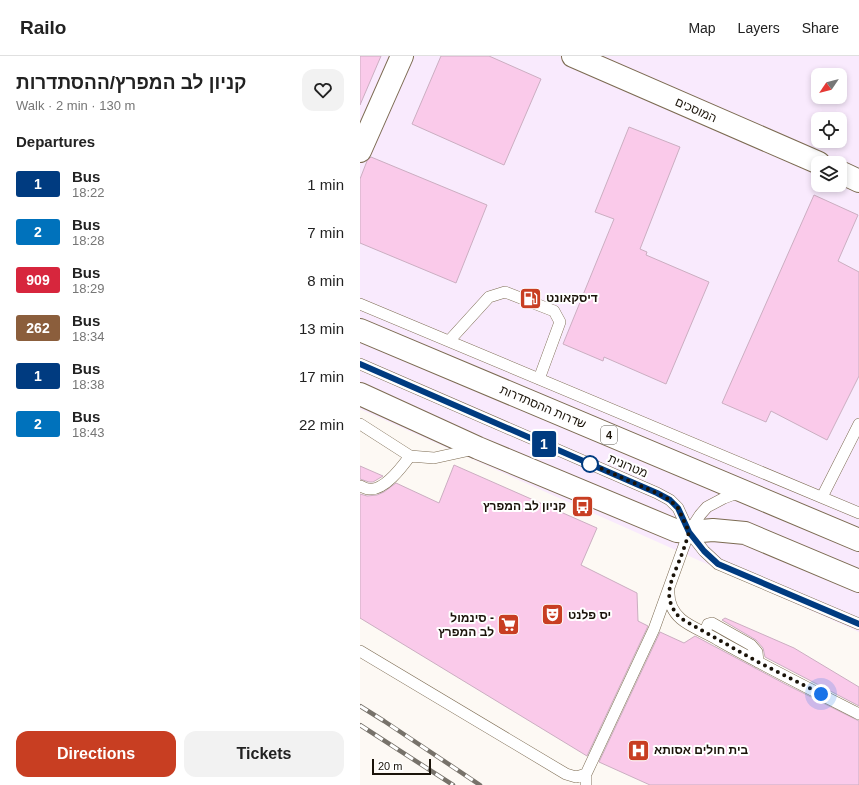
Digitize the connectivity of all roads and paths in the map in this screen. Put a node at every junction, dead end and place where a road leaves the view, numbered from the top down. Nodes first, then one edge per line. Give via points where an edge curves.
1 (402, 56) edge
2 (573, 56) edge
3 (360, 151) edge
4 (811, 160) edge
5 (847, 175) edge
6 (859, 181) edge
7 (360, 304) edge
8 (360, 330) edge
9 (449, 341) junction
10 (360, 364) edge
11 (539, 379) junction
12 (360, 394) edge
13 (360, 424) edge
14 (859, 424) edge
15 (478, 448) junction
16 (410, 456) junction
17 (360, 486) edge
18 (750, 494) junction
19 (822, 497) junction
20 (859, 513) edge
21 (689, 532) junction
22 (859, 540) edge
23 (859, 581) edge
24 (669, 586) junction
25 (859, 624) edge
26 (360, 651) edge
27 (859, 714) edge
28 (586, 780) edge

1 - 3 main road
2 - 4 main road, המוסכים
5 - 6 main road
7 - 9 lane
8 - 18 main road, שדרות ההסתדרות / 4
9 - 11 lane
9 - 11 lane via 489,297 505,292 554,311 560,322
10 - 21 lane, מטרונית via 657,493 678,508
11 - 19 lane
12 - 15 main road
13 - 16 lane
14 - 19 lane
15 - 16 lane via 434,458
15 - 21 main road via 677,531
16 - 17 lane via 382,486 370,489
18 - 21 lane via 732,495 715,502 700,515
18 - 22 main road, שדרות ההסתדרות / 4
19 - 20 lane
21 - 23 main road via 713,530 745,533
21 - 24 lane
21 - 25 lane, מטרונית via 718,564
24 - 27 lane via 670,602 684,622 705,632 708,624 712,623 750,644 757,652 758,662
24 - 28 lane via 654,629
26 - 28 lane via 566,774

